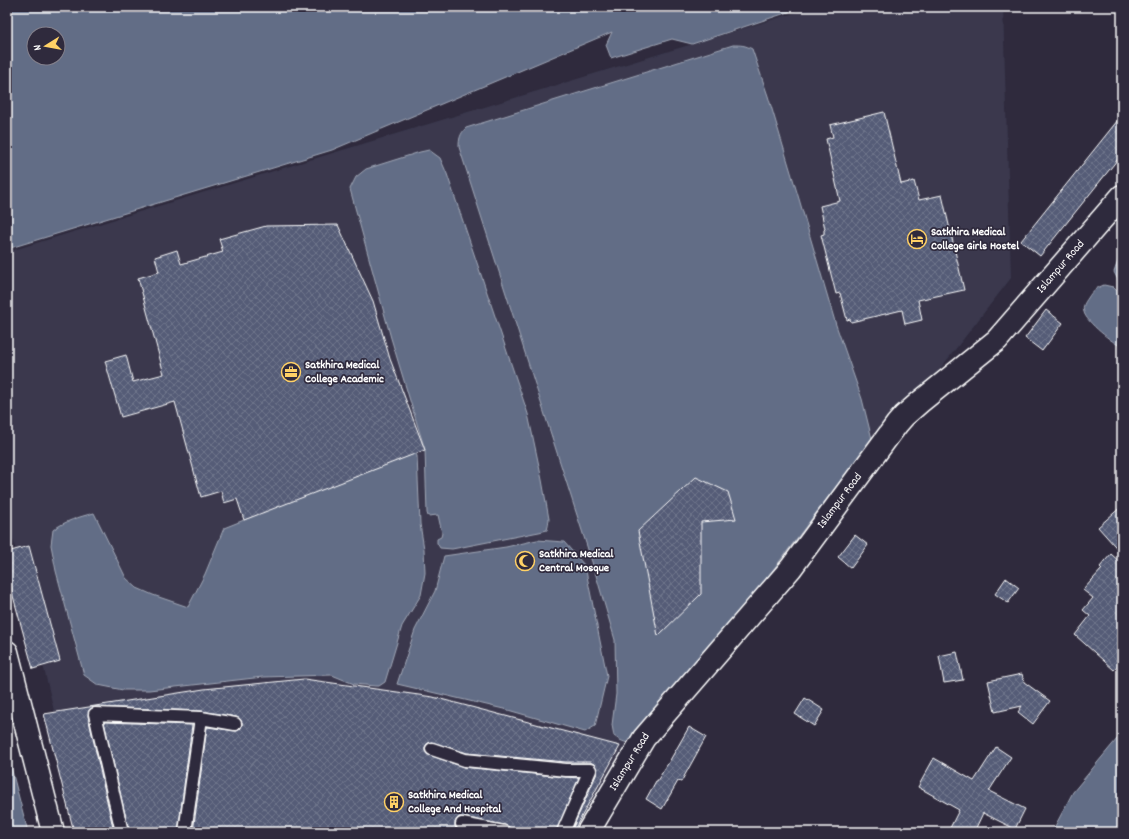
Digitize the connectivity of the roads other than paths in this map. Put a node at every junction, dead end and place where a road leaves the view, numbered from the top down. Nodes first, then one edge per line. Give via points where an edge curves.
1 (1122, 196) edge
2 (7, 652) edge
3 (201, 718) junction
4 (235, 724) dead end
5 (432, 749) dead end
6 (462, 824) dead end
7 (53, 832) edge
8 (122, 832) edge
9 (185, 832) edge
10 (504, 832) edge
11 (563, 832) edge
12 (588, 832) edge

1 - 12 main road, Islampur Road via 997,340 920,402 897,424 791,568 644,738
2 - 7 main road
3 - 4 lane
3 - 8 lane via 95,714
3 - 9 lane
5 - 11 lane via 464,760 590,770
6 - 10 lane

